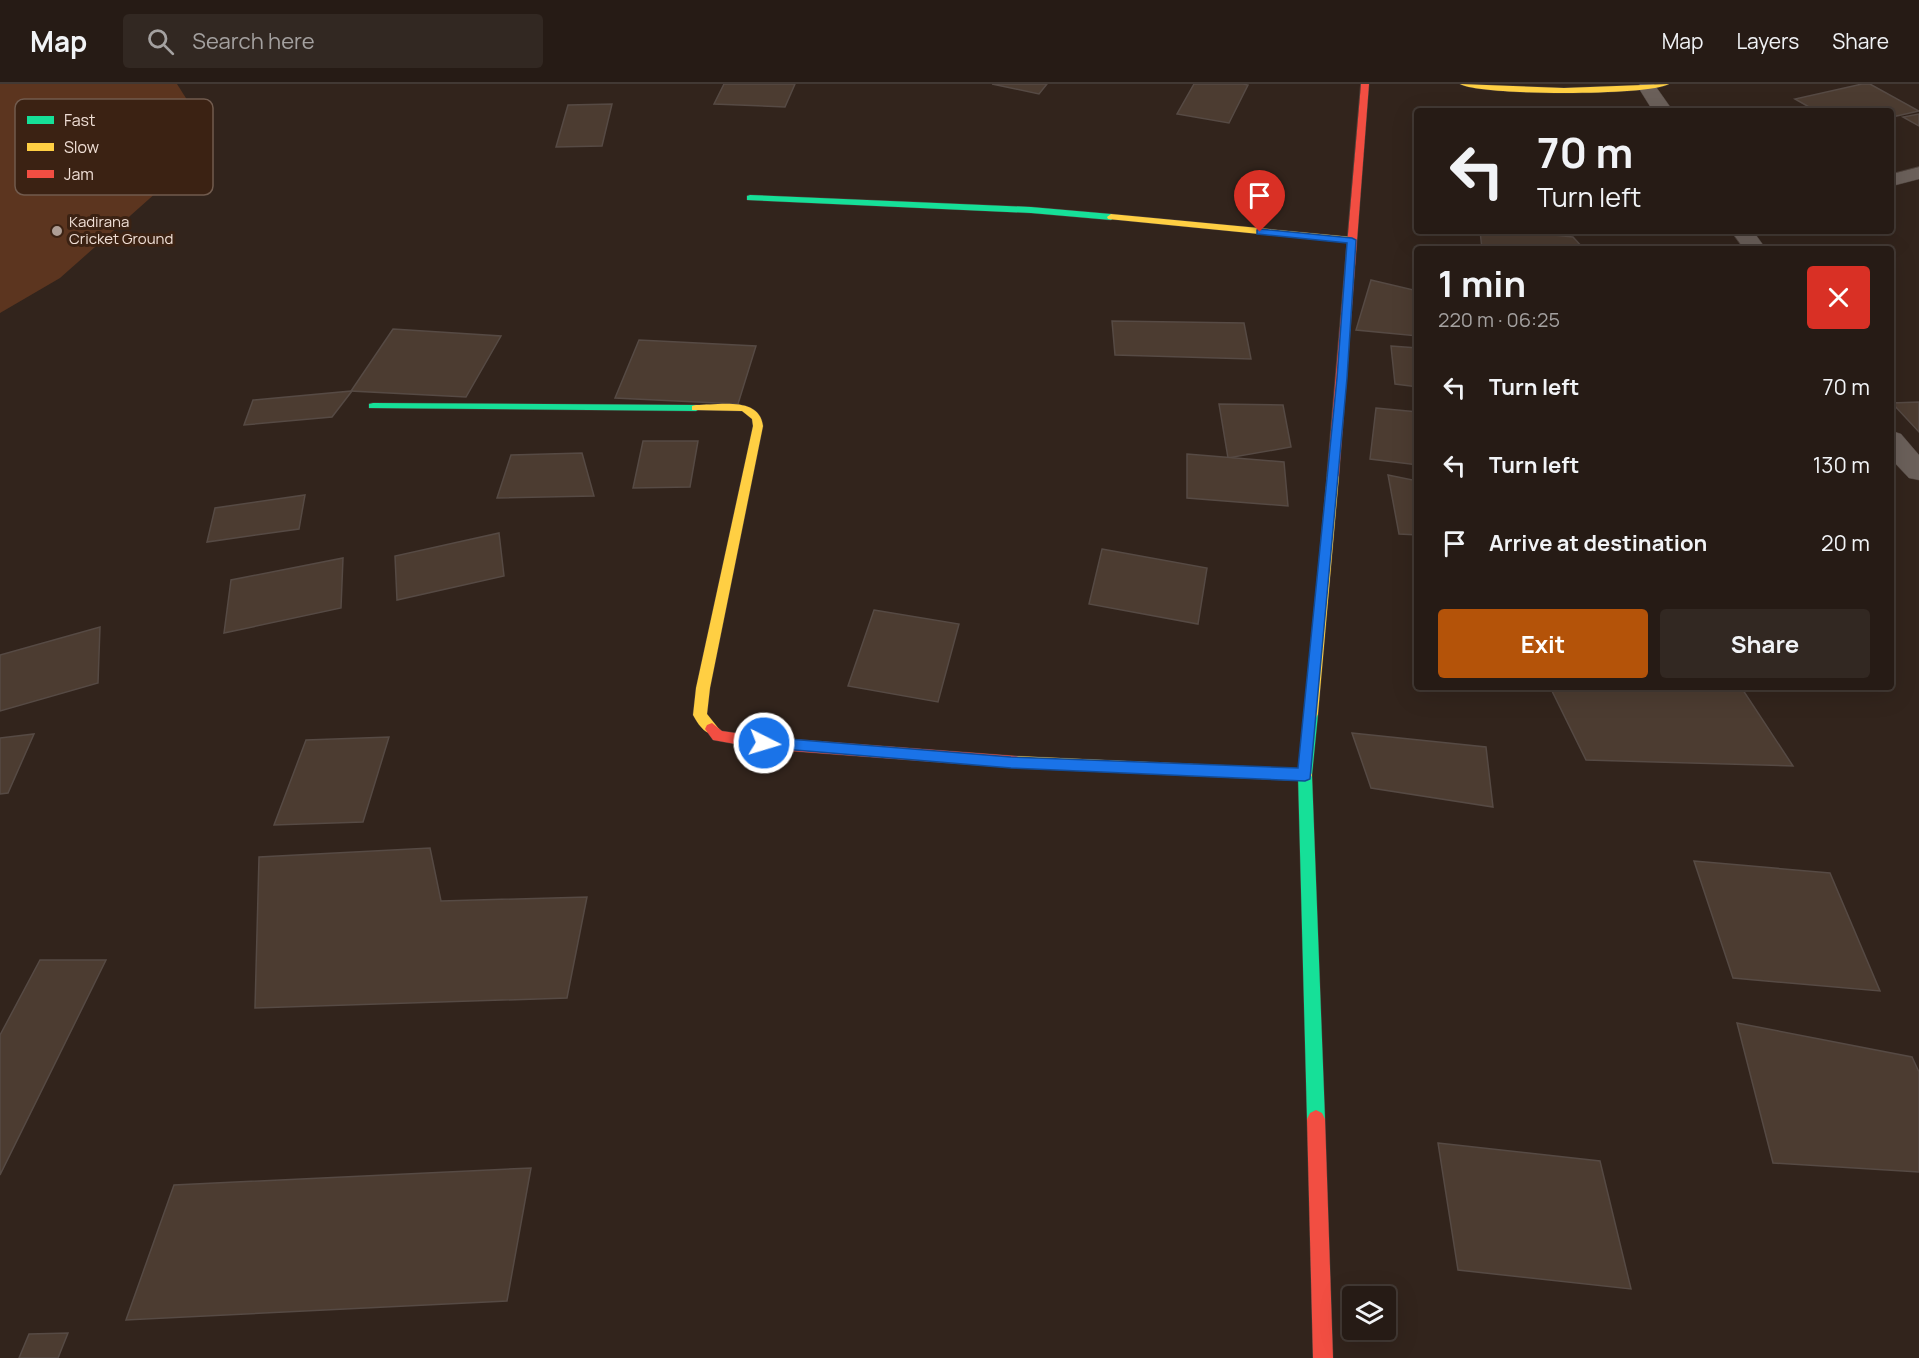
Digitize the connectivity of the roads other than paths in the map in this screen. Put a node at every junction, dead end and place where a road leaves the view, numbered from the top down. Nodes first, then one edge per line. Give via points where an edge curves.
1 (1365, 84) edge
2 (1464, 84) edge
3 (1656, 86) edge
4 (1662, 108) edge
5 (1919, 173) edge
6 (1894, 179) edge
7 (750, 198) dead end
8 (1352, 240) junction
9 (373, 405) dead end
10 (1894, 442) edge
11 (1919, 471) edge
12 (1305, 775) junction
13 (1323, 1358) edge

1 - 8 street
2 - 3 street via 1541,90
3 - 4 street
5 - 6 street
7 - 8 street via 1031,210
8 - 12 street
9 - 12 street via 745,408 757,418 701,706 700,715 718,736 1011,762
10 - 11 street
12 - 13 street

